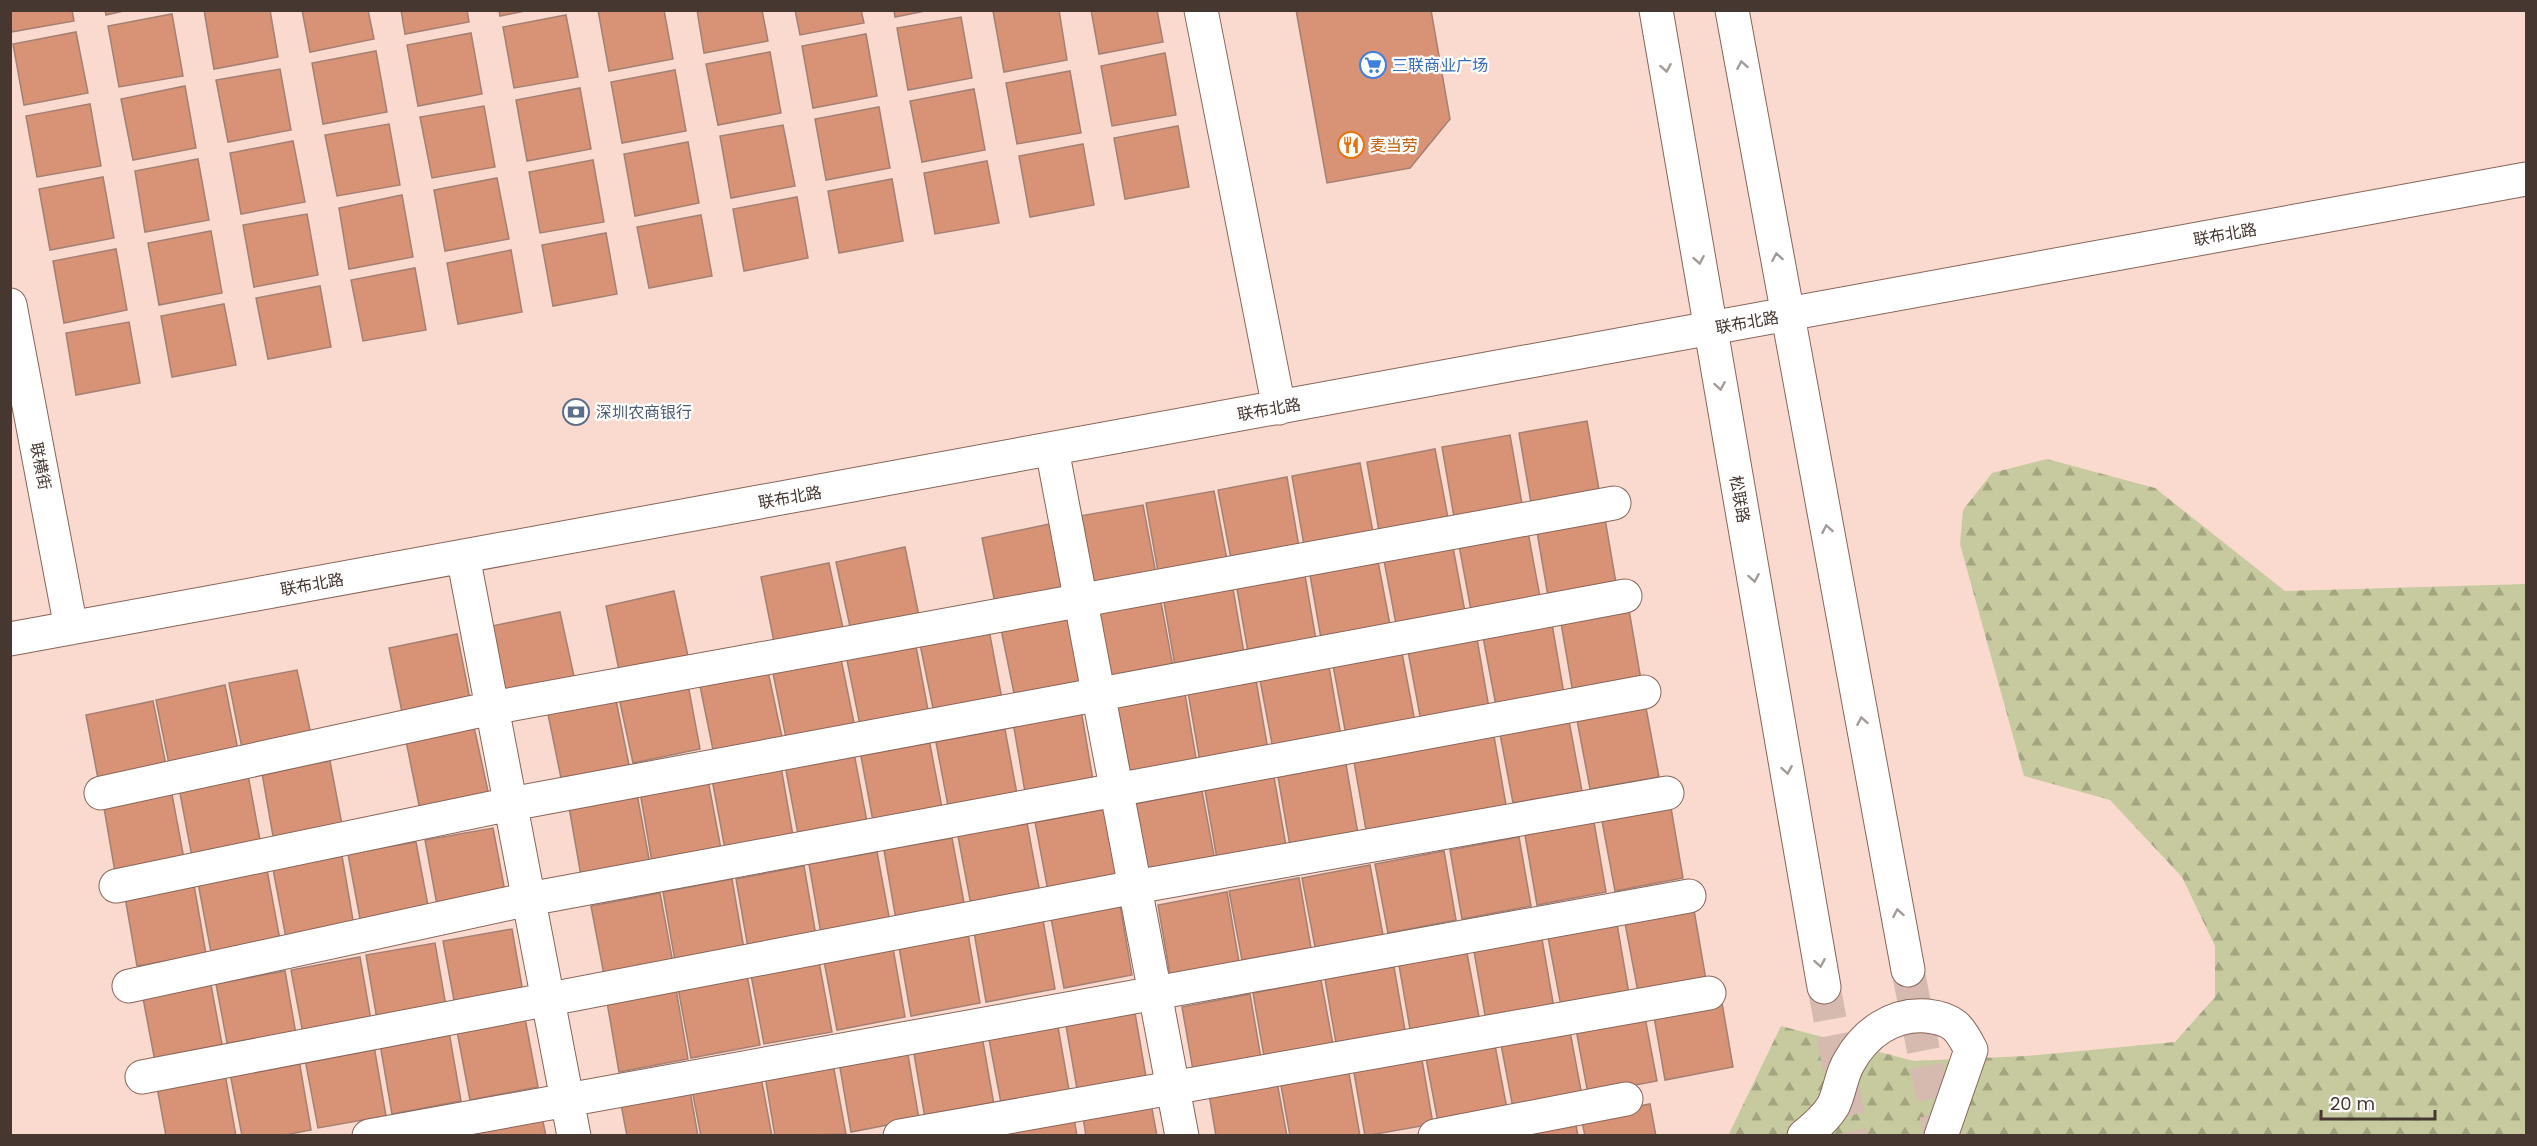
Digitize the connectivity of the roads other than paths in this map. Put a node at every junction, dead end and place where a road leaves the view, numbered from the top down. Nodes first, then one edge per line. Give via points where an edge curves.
1 (1201, 10) edge
2 (1656, 10) edge
3 (1732, 10) edge
4 (2526, 179) edge
5 (10, 305) edge
6 (1788, 314) junction
7 (1710, 328) junction
8 (1279, 408) junction
9 (1052, 449) junction
10 (1614, 503) dead end
11 (463, 556) junction
12 (1625, 596) dead end
13 (1081, 600) junction
14 (71, 628) junction
15 (10, 639) edge
16 (1644, 692) dead end
17 (1099, 694) junction
18 (492, 708) junction
19 (1117, 789) junction
20 (1667, 793) dead end
21 (101, 794) dead end
22 (510, 804) junction
23 (116, 886) dead end
24 (1135, 886) junction
25 (1689, 896) dead end
26 (529, 899) junction
27 (1908, 970) tunnel mouth
28 (129, 986) dead end
29 (1824, 987) tunnel mouth
30 (1155, 993) junction
31 (1709, 993) dead end
32 (548, 998) junction
33 (142, 1077) dead end
34 (1172, 1087) junction
35 (567, 1099) junction
36 (1626, 1099) dead end
37 (369, 1136) edge
38 (574, 1136) edge
39 (900, 1136) edge
40 (1182, 1136) edge
41 (1435, 1136) edge
42 (1804, 1136) edge
43 (1941, 1136) edge

1 - 8 street
2 -> 7 street, 松联路
6 -> 3 street
4 - 6 street, 联布北路
5 - 14 street, 联横街
6 - 7 street, 联布北路
27 -> 6 street
7 - 8 street, 联布北路
7 -> 29 street, 松联路
8 - 9 street, 联布北路
9 - 11 street, 联布北路
9 - 13 street
10 - 13 street
11 - 14 street, 联布北路
11 - 18 street
12 - 17 street
13 - 17 street
13 - 18 street
14 - 15 street, 联布北路
16 - 19 street
17 - 19 street
17 - 22 street
18 - 21 street
18 - 22 street
19 - 24 street
19 - 26 street
20 - 24 street
22 - 23 street
22 - 26 street
24 - 30 street
24 - 32 street
25 - 30 street
26 - 28 street
26 - 32 street
30 - 34 street
30 - 35 street
31 - 34 street
32 - 33 street
32 - 35 street
34 - 39 street
34 - 40 street
35 - 37 street
35 - 38 street
36 - 41 street
42 - 43 street via 1832,1106 1848,1063 1876,1029 1900,1017 1924,1016 1940,1018 1960,1028 1971,1050

